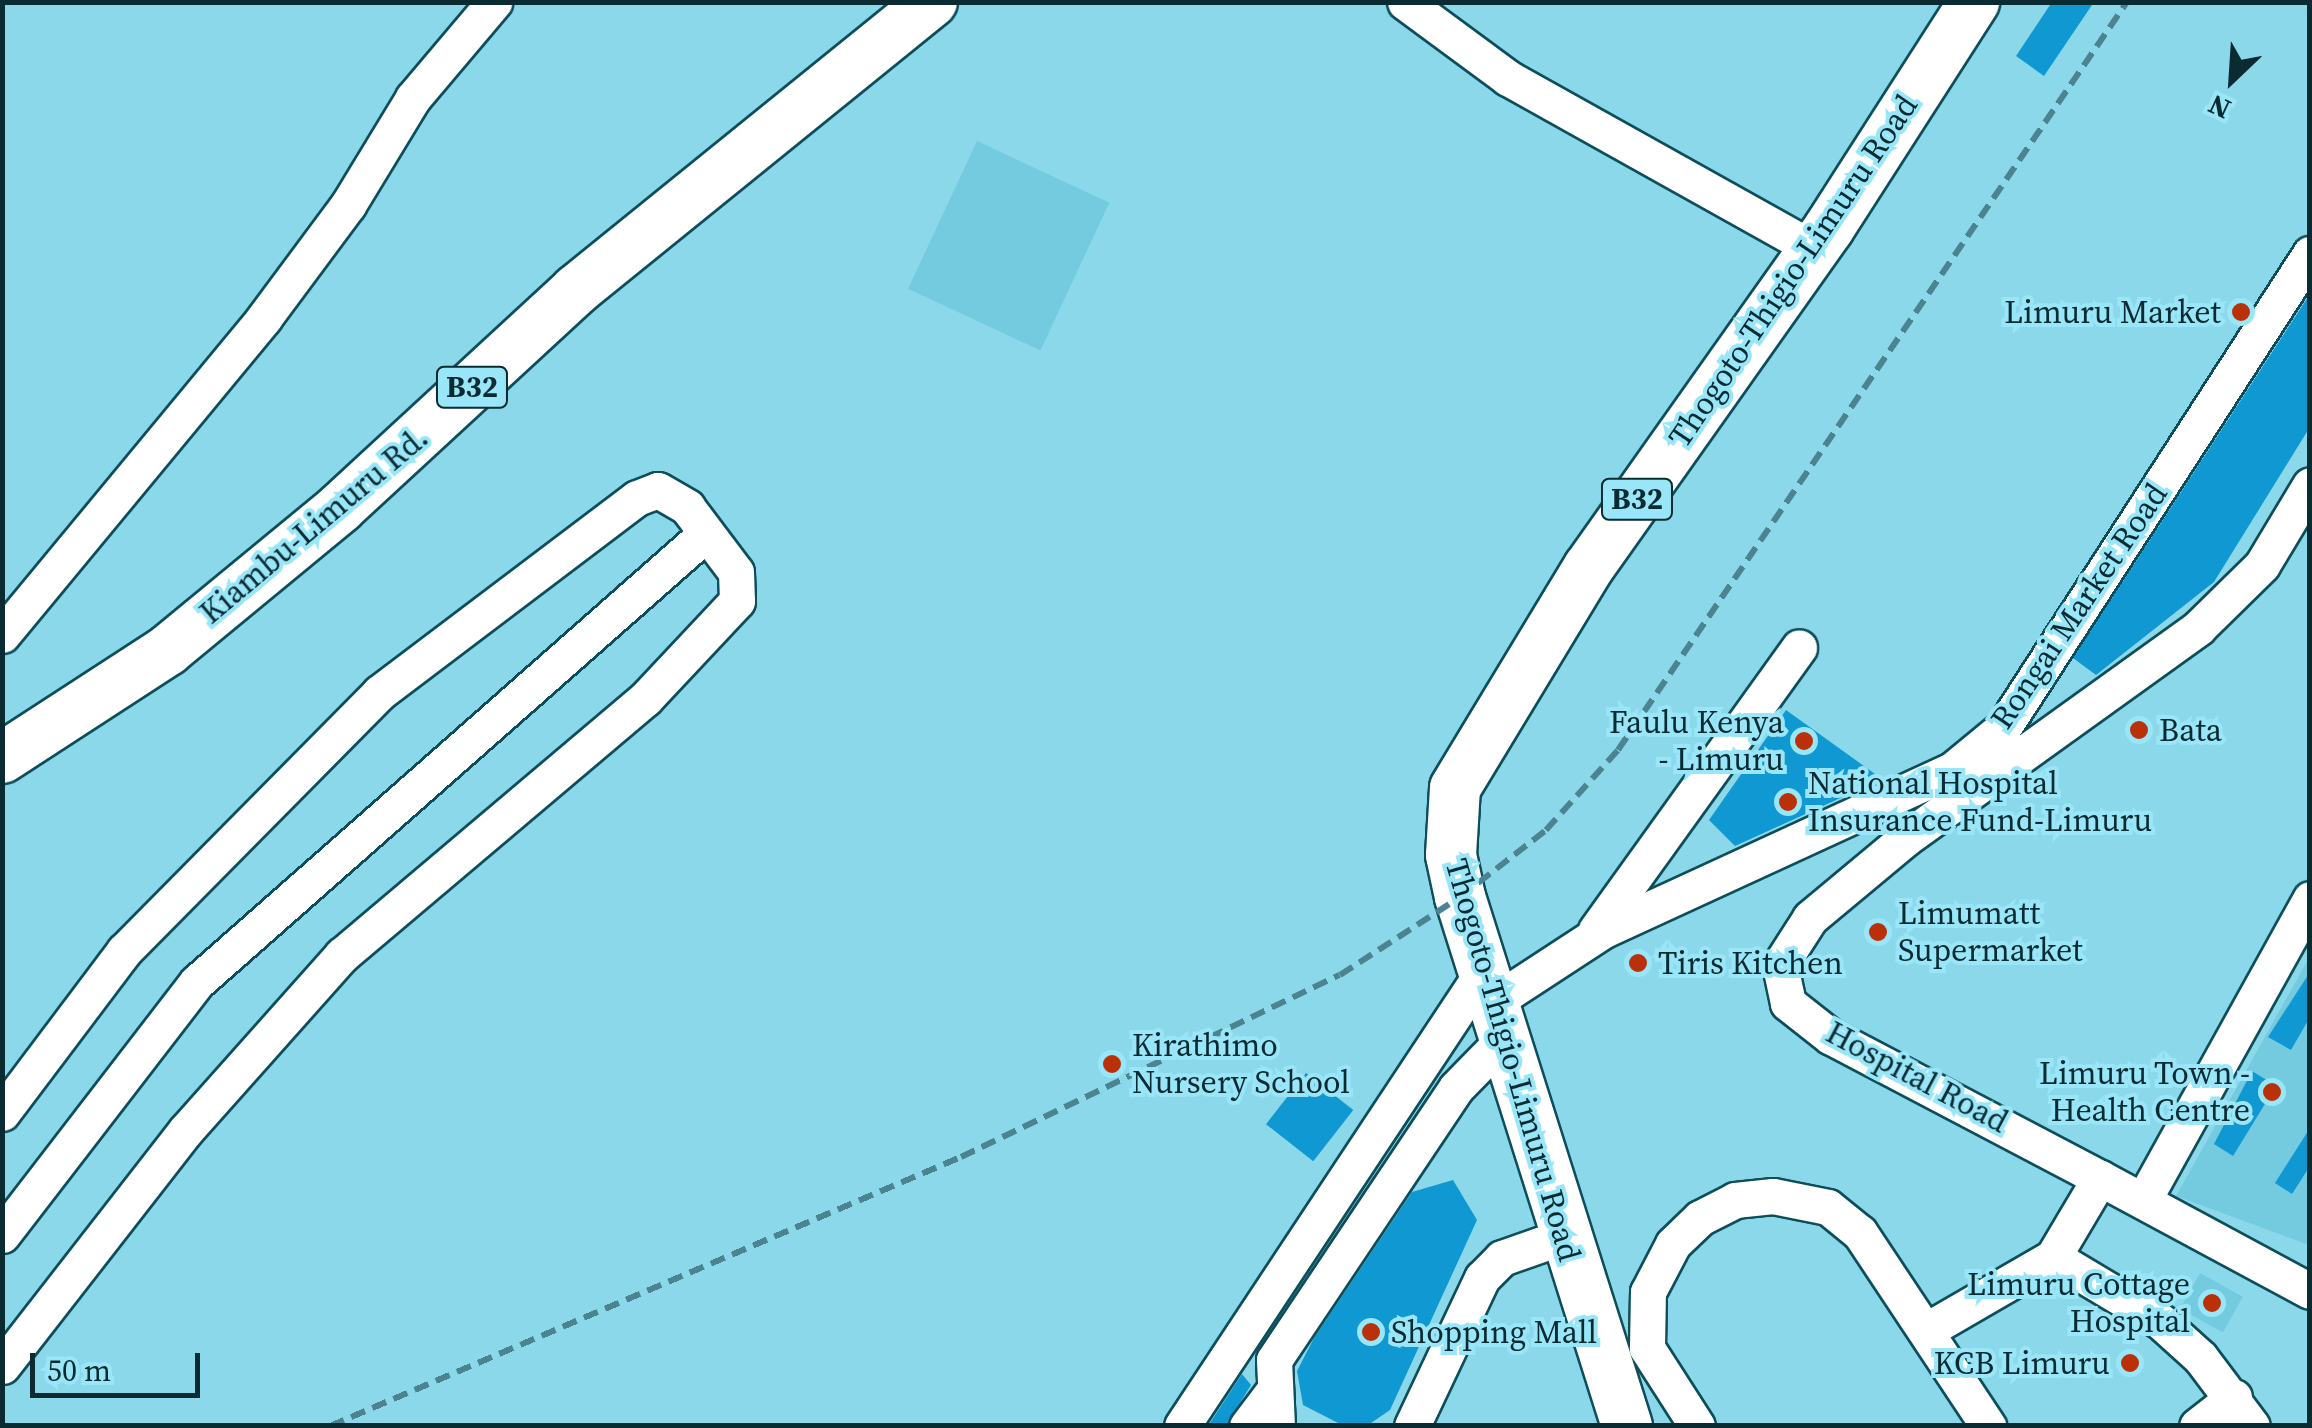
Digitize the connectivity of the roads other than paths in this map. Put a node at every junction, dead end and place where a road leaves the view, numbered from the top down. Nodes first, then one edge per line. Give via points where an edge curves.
1 (494, 2) edge
2 (932, 2) edge
3 (1405, 2) edge
4 (1974, 2) edge
5 (1814, 249) junction
6 (2310, 254) edge
7 (2310, 484) edge
8 (702, 537) junction
9 (2, 635) edge
10 (1800, 647) dead end
11 (1992, 757) junction
12 (2, 758) edge
13 (2310, 899) edge
14 (1589, 939) junction
15 (1788, 1003) joint
16 (1494, 1004) junction
17 (2, 1113) edge
18 (2100, 1178) junction
19 (2144, 1199) junction
20 (2, 1235) edge
21 (1562, 1237) junction
22 (2053, 1258) junction
23 (2310, 1291) edge
24 (1927, 1330) junction
25 (2, 1366) edge
26 (2243, 1412) edge
27 (1276, 1415) edge
28 (1182, 1426) edge
29 (1412, 1426) edge
30 (1626, 1426) edge
31 (1696, 1426) edge
32 (1988, 1426) edge
33 (2197, 1426) edge

1 - 9 street via 413,98 274,304
2 - 12 highway, Kiambu-Limuru Rd. / B32 via 576,290 365,486 168,650
3 - 5 street via 1508,78
4 - 5 highway, Thogoto-Thigio-Limuru Road / B32
5 - 16 highway, Thogoto-Thigio-Limuru Road / B32 via 1589,567 1454,788 1451,855
6 - 11 street, Rongai Market Road via 2003,728
7 - 11 street, Rongai Market Road via 2262,565 2198,628
8 - 17 street via 675,496 658,490 638,498 380,693 124,952
8 - 20 street via 197,982
8 - 25 street via 736,572 736,601 644,699 342,955 186,1130
10 - 14 street
11 - 14 street, Rongai Market Road
11 - 15 street, Rongai Market Road via 1793,936 1778,983
13 - 19 street
14 - 16 street, Rongai Market Road
15 - 18 street, Hospital Road via 1831,1036
16 - 21 highway, Thogoto-Thigio-Limuru Road / B32
16 - 27 street via 1456,1088 1274,1360
16 - 28 street
18 - 19 street, Hospital Road
18 - 22 street
19 - 23 street, Hospital Road
21 - 29 street via 1502,1258 1482,1278
21 - 30 highway, Thogoto-Thigio-Limuru Road / B32
22 - 24 street
22 - 26 street via 2160,1321
24 - 31 street via 1860,1233 1828,1207 1800,1197 1735,1200 1673,1244 1646,1306 1647,1348
24 - 32 street
26 - 33 street

